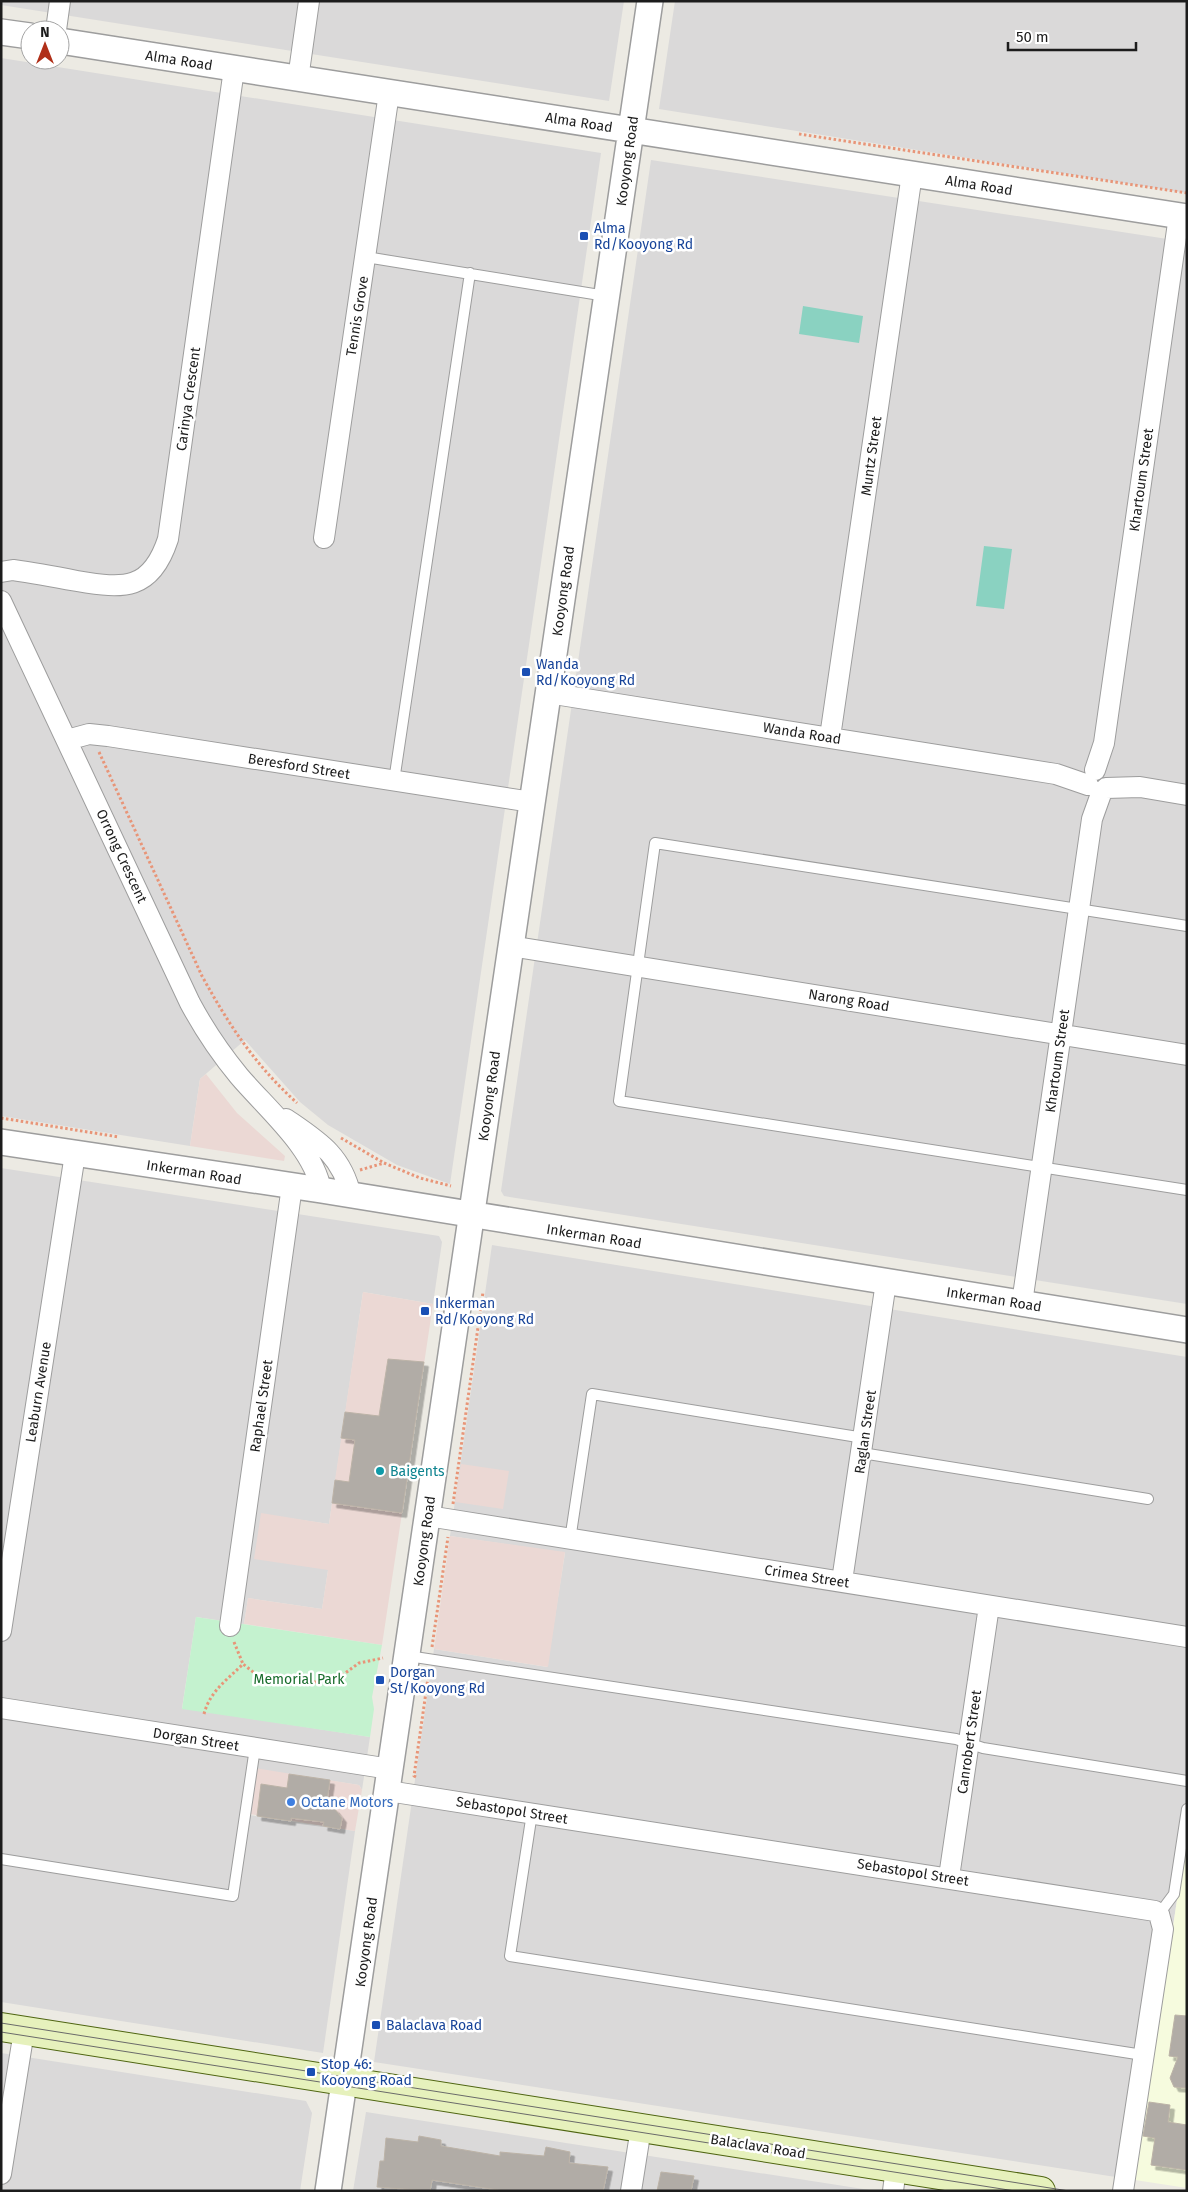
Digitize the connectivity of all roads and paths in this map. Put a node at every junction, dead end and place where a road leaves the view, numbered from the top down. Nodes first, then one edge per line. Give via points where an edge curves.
1 (60, 1) edge
2 (309, 1) edge
3 (650, 1) edge
4 (57, 20) edge
5 (1, 32) edge
6 (20, 35) edge
7 (70, 43) edge
8 (234, 68) junction
9 (298, 79) junction
10 (389, 93) junction
11 (632, 130) junction
12 (794, 133) dead end
13 (912, 174) junction
14 (1184, 209) edge
15 (366, 257) junction
16 (470, 273) junction
17 (606, 296) junction
18 (324, 538) dead end
19 (1, 572) edge
20 (1, 601) edge
21 (548, 693) junction
22 (89, 734) junction
23 (830, 737) junction
24 (67, 740) junction
25 (394, 781) junction
26 (1098, 781) junction
27 (1187, 795) edge
28 (532, 802) junction
29 (1080, 909) junction
30 (1187, 926) edge
31 (510, 946) junction
32 (638, 966) junction
33 (1061, 1034) junction
34 (1187, 1055) edge
35 (260, 1100) junction
36 (303, 1109) dead end
37 (1, 1118) edge
38 (337, 1135) dead end
39 (121, 1137) dead end
40 (1, 1142) edge
41 (75, 1154) junction
42 (384, 1163) junction
43 (1042, 1167) junction
44 (343, 1170) junction
45 (292, 1186) junction
46 (451, 1186) dead end
47 (321, 1190) junction
48 (1187, 1190) edge
49 (351, 1196) junction
50 (471, 1216) junction
51 (886, 1282) junction
52 (1022, 1303) junction
53 (1187, 1330) edge
54 (863, 1445) junction
55 (1148, 1499) dead end
56 (428, 1516) junction
57 (570, 1540) junction
58 (842, 1581) junction
59 (989, 1606) junction
60 (230, 1626) joint
61 (1, 1630) edge
62 (1187, 1637) edge
63 (408, 1656) junction
64 (383, 1658) dead end
65 (243, 1664) junction
66 (1, 1708) edge
67 (204, 1714) dead end
68 (969, 1744) junction
69 (255, 1748) junction
70 (389, 1780) junction
71 (1187, 1780) edge
72 (1187, 1809) edge
73 (532, 1813) junction
74 (1, 1859) edge
75 (949, 1877) junction
76 (1159, 1914) junction
77 (12, 2029) edge
78 (1143, 2055) junction
79 (345, 2082) junction
80 (641, 2128) junction
81 (1, 2174) edge
82 (895, 2179) edge
83 (328, 2191) edge
84 (631, 2191) edge
85 (1041, 2191) edge
86 (1123, 2191) edge

1 - 4 street
2 - 9 street
3 - 11 street, Kooyong Road
5 - 6 street
7 - 8 street, Alma Road
8 - 9 street, Alma Road
8 - 19 street, Carinya Crescent via 164,553 147,575 124,586 13,570
9 - 10 street, Alma Road
10 - 11 street, Alma Road
10 - 15 street, Tennis Grove
11 - 13 street, Alma Road
11 - 17 street, Kooyong Road
12 - 14 path
13 - 14 street, Alma Road
13 - 23 street, Muntz Street
14 - 26 street, Khartoum Street
15 - 16 lane
15 - 18 street, Tennis Grove
16 - 17 lane
16 - 25 lane
17 - 21 street, Kooyong Road
20 - 24 street, Orrong Crescent
21 - 23 street, Wanda Road
21 - 28 street, Kooyong Road
22 - 24 street, Beresford Street
22 - 25 street, Beresford Street
22 - 36 path via 202,976 224,1016 244,1046
23 - 26 street, Wanda Road
24 - 35 street, Orrong Crescent via 190,1003 218,1050
25 - 28 street, Beresford Street
26 - 27 street, Wanda Road
26 - 29 street, Khartoum Street
28 - 31 street, Kooyong Road
29 - 30 lane
29 - 32 lane via 655,843
29 - 33 street, Khartoum Street
31 - 32 street, Narong Road
31 - 50 street, Kooyong Road
32 - 33 street, Narong Road
32 - 43 lane via 620,1101
33 - 34 street, Narong Road
33 - 43 street, Khartoum Street
35 - 44 street, Orrong Crescent via 328,1150
35 - 47 street, Orrong Crescent via 312,1163
37 - 39 path
38 - 42 path
40 - 41 street, Inkerman Road
41 - 45 street, Inkerman Road
41 - 61 street, Leaburn Avenue
42 - 44 path via 358,1171
42 - 46 path
43 - 48 lane
43 - 52 street, Khartoum Street
44 - 49 street, Orrong Crescent
45 - 47 street, Inkerman Road
45 - 60 street, Raphael Street
47 - 49 street, Inkerman Road
49 - 50 street, Inkerman Road
50 - 51 street, Inkerman Road
50 - 56 street, Kooyong Road
51 - 52 street, Inkerman Road
51 - 54 street, Raglan Street
52 - 53 street, Inkerman Road
54 - 55 lane
54 - 57 lane via 592,1394
54 - 58 street, Raglan Street
56 - 57 street, Crimea Street
56 - 63 street, Kooyong Road
57 - 58 street, Crimea Street
58 - 59 street, Crimea Street
59 - 62 street, Crimea Street
59 - 68 street, Canrobert Street
60 - 65 path
63 - 68 lane via 956,1739
63 - 70 street, Kooyong Road
64 - 65 path via 359,1663 328,1682 277,1682 258,1675
65 - 67 path via 218,1687
66 - 69 street, Dorgan Street
68 - 71 lane
68 - 75 street, Canrobert Street
69 - 70 street, Dorgan Street
69 - 74 lane via 233,1896
70 - 73 street, Sebastopol Street
70 - 79 street, Kooyong Road
72 - 76 lane via 1174,1894
73 - 75 street, Sebastopol Street
73 - 78 lane via 510,1956
75 - 76 street, Sebastopol Street via 1149,1909
76 - 78 street via 1162,1929
77 - 79 main road, Balaclava Road
77 - 81 street
78 - 86 street
79 - 80 main road, Balaclava Road
79 - 83 street, Kooyong Road
80 - 82 main road, Balaclava Road
80 - 84 street
82 - 85 main road, Balaclava Road

